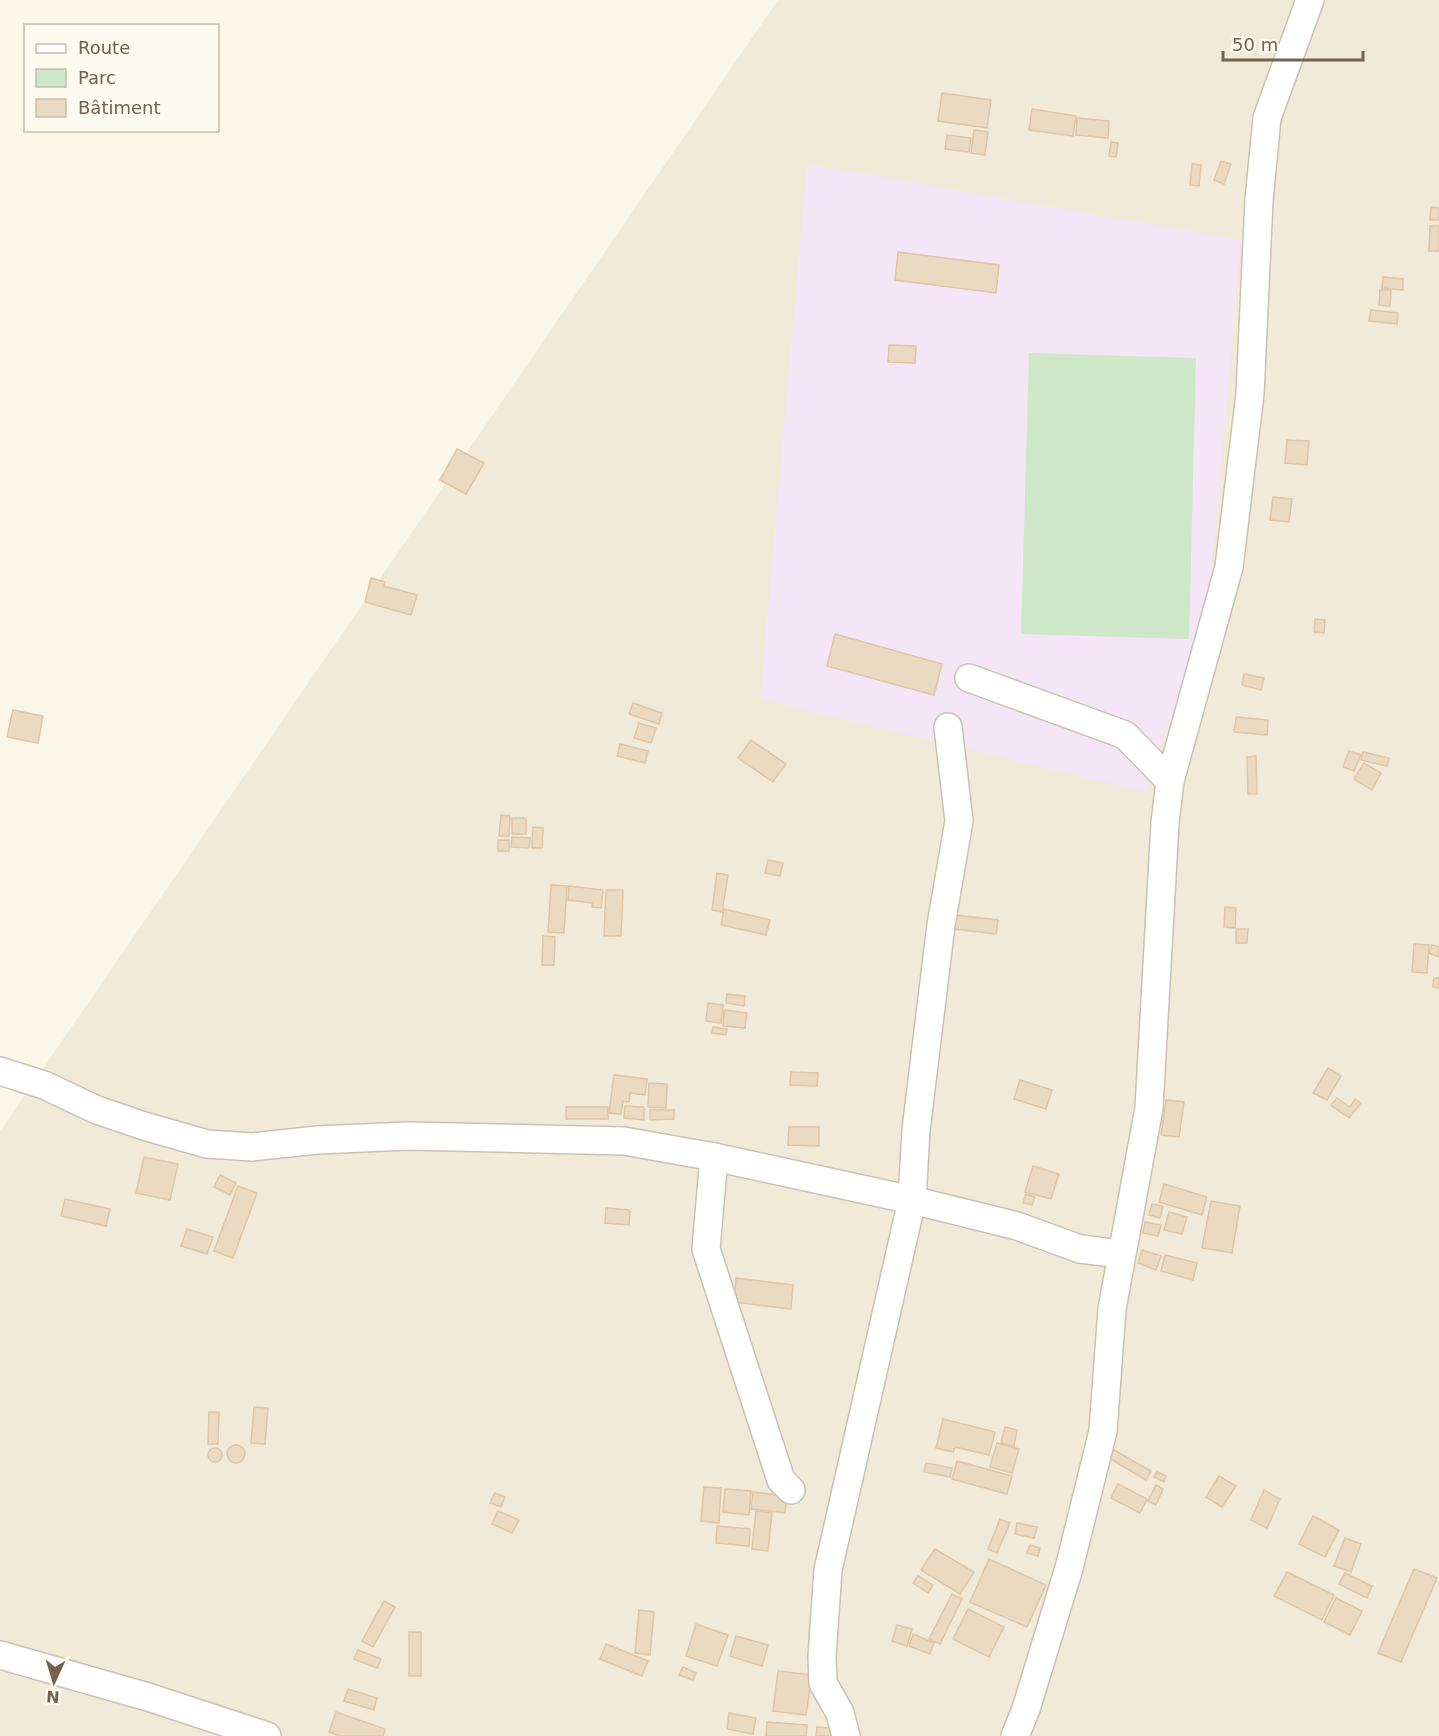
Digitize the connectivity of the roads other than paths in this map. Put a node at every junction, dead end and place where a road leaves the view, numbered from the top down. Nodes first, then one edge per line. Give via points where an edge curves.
1 (1310, 0) edge
2 (969, 678) dead end
3 (948, 727) dead end
4 (1170, 781) junction
5 (0, 1071) edge
6 (714, 1157) junction
7 (912, 1200) junction
8 (1121, 1254) junction
9 (791, 1490) dead end
10 (0, 1655) edge
11 (267, 1736) edge
12 (846, 1736) edge
13 (1015, 1736) edge

1 - 4 street via 1267,118 1250,394 1229,567
2 - 4 street via 1125,735
3 - 7 street via 959,821 941,925 916,1130
4 - 8 street via 1149,1108
5 - 6 street via 44,1085 97,1110 207,1144 252,1147 408,1136 514,1138 624,1142
6 - 7 street
6 - 9 street via 706,1249 781,1480
7 - 8 street via 1017,1226 1080,1249
7 - 12 street via 828,1570 823,1683 840,1713
8 - 13 street via 1112,1309 1103,1431 1069,1568
10 - 11 street

